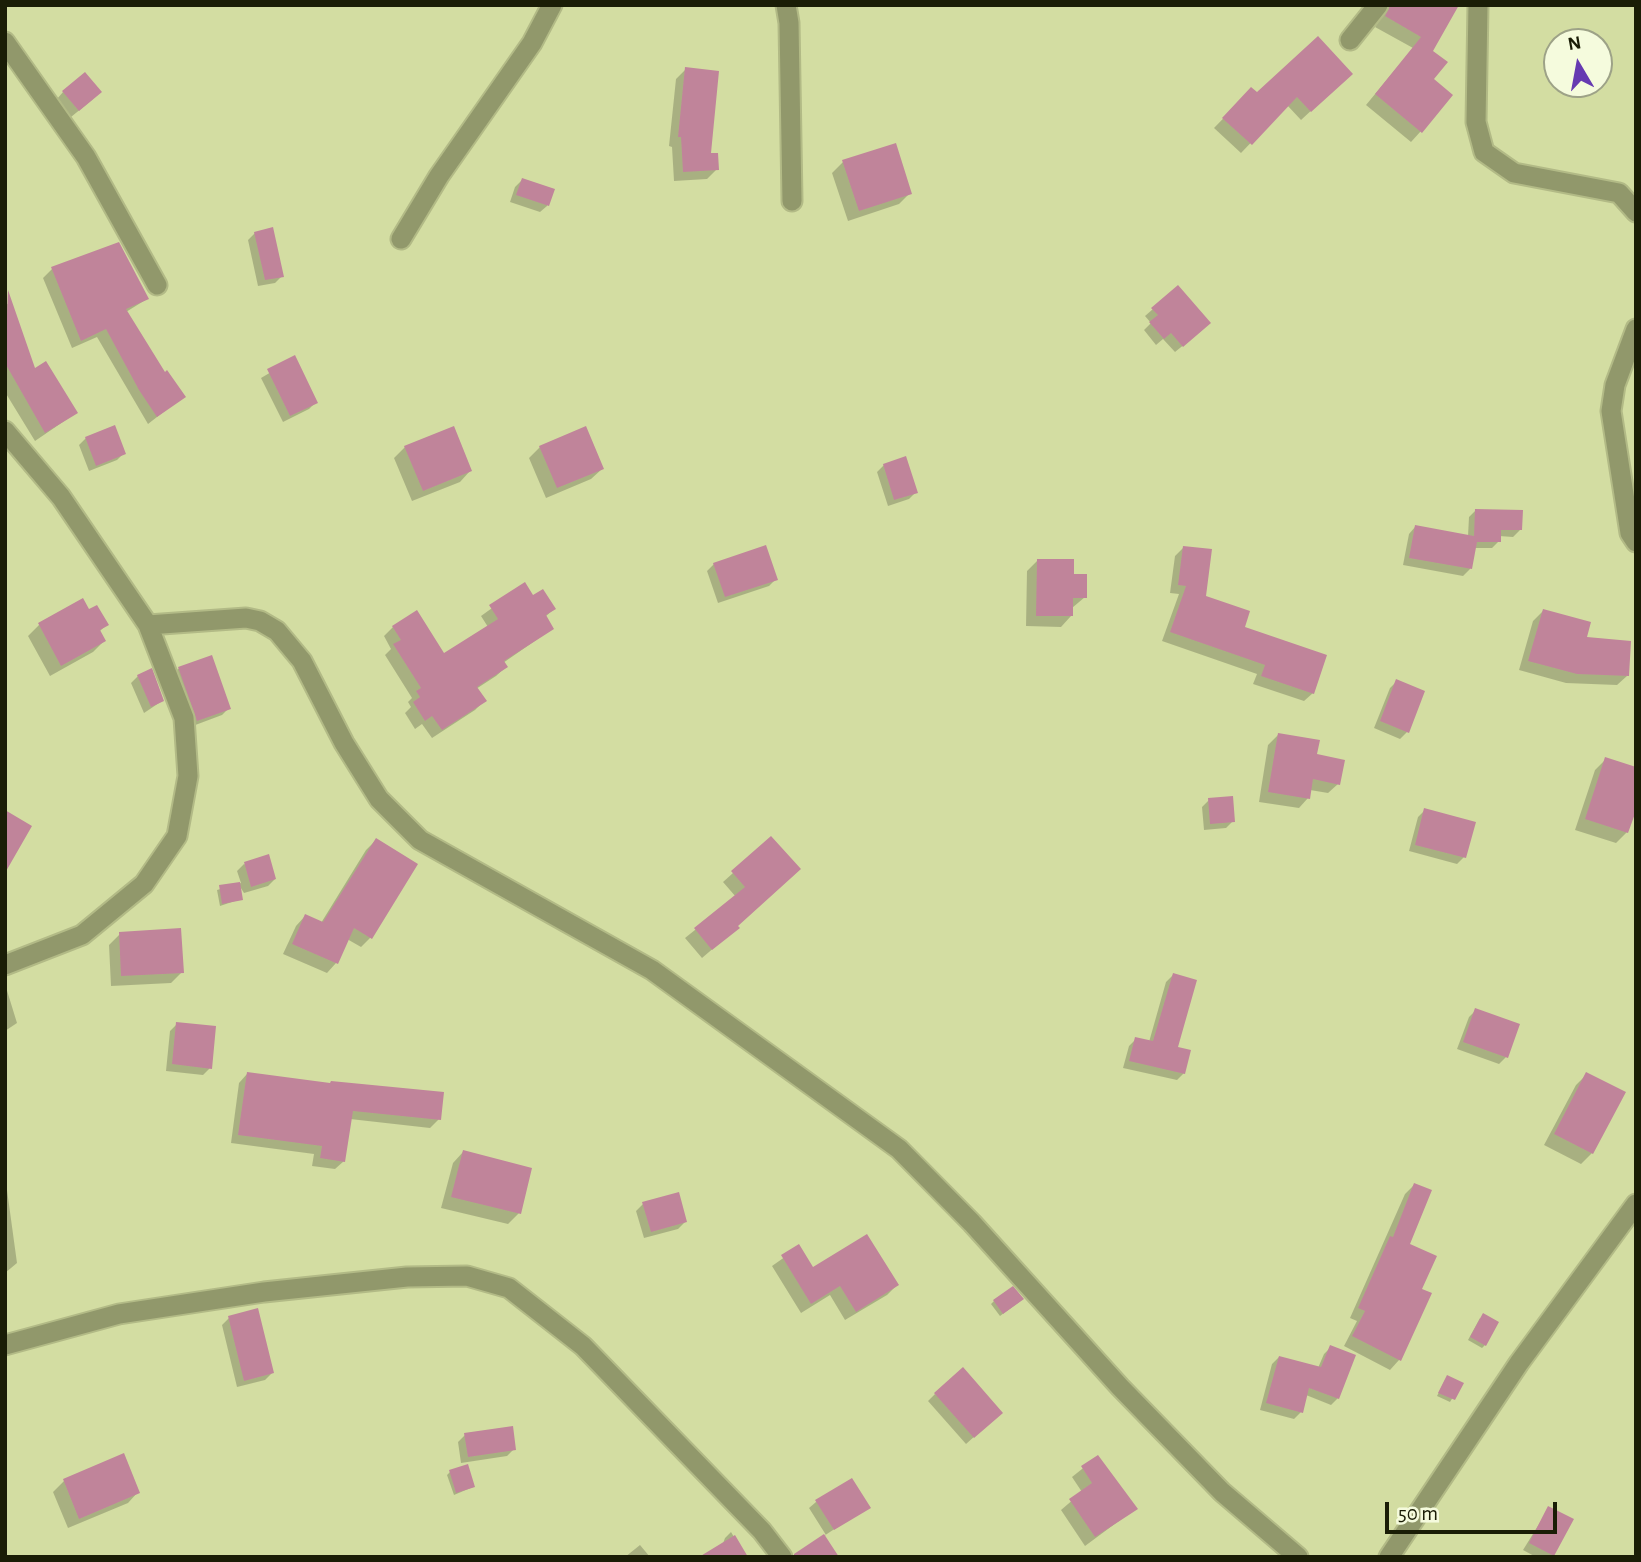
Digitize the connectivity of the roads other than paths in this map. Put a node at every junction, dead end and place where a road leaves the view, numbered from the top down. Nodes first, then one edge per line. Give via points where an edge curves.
1 (552, 5) edge
2 (786, 5) edge
3 (1378, 5) edge
4 (1478, 5) edge
5 (1350, 40) dead end
6 (5, 42) edge
7 (792, 201) dead end
8 (1636, 212) edge
9 (401, 240) dead end
10 (157, 285) dead end
11 (1636, 329) edge
12 (5, 431) edge
13 (1636, 542) edge
14 (148, 625) junction
15 (5, 965) edge
16 (1636, 1204) edge
17 (5, 1345) edge
18 (782, 1557) edge
19 (1298, 1557) edge
20 (1389, 1557) edge

1 - 9 street via 532,43 439,176
2 - 7 street
3 - 5 street
4 - 8 street via 1475,122 1484,152 1514,173 1619,193
6 - 10 street via 86,157
11 - 13 street via 1615,385 1611,411 1630,533
12 - 14 street via 61,497
14 - 15 street via 184,718 188,776 177,836 144,884 82,935
14 - 19 street via 246,618 277,631 302,661 379,799 420,840 652,970 899,1149 1203,1473
16 - 20 street via 1519,1363
17 - 18 street via 119,1314 251,1294 407,1277 467,1276 509,1288 583,1346

